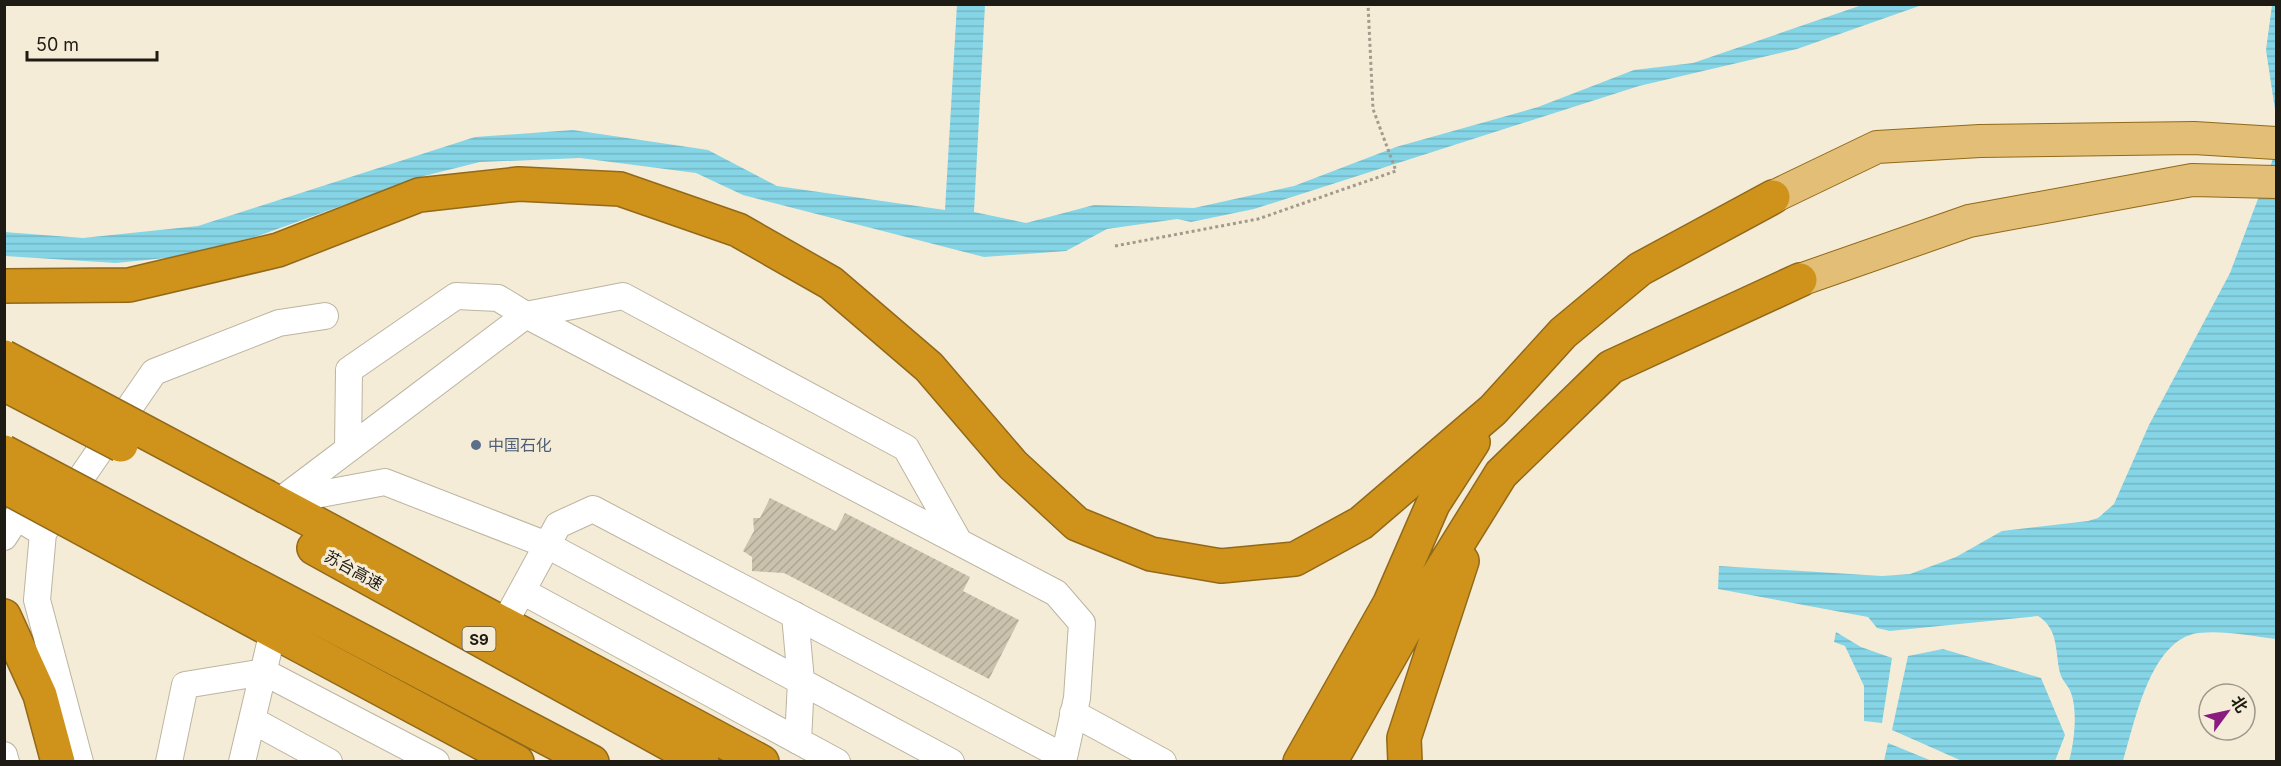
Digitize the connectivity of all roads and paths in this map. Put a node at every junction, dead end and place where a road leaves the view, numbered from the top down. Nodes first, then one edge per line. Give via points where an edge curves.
1 (1368, 4) edge
2 (2277, 143) edge
3 (2277, 182) edge
4 (1773, 196) joint
5 (1115, 246) dead end
6 (1800, 280) joint
7 (4, 286) edge
8 (526, 315) junction
9 (325, 316) dead end
10 (4, 357) edge
11 (4, 384) edge
12 (1493, 410) junction
13 (348, 449) junction
14 (4, 452) edge
15 (4, 486) edge
16 (266, 505) junction
17 (1481, 506) junction
18 (43, 533) junction
19 (4, 537) edge
20 (959, 542) junction
21 (547, 545) junction
22 (522, 591) junction
23 (795, 615) junction
24 (4, 616) edge
25 (504, 624) junction
26 (273, 631) junction
27 (264, 672) junction
28 (801, 681) junction
29 (1073, 712) junction
30 (252, 720) junction
31 (798, 741) junction
32 (4, 755) edge
33 (1064, 759) edge
34 (6, 762) edge
35 (58, 762) edge
36 (80, 762) edge
37 (169, 762) edge
38 (242, 762) edge
39 (329, 762) edge
40 (436, 762) edge
41 (517, 762) edge
42 (591, 762) edge
43 (702, 762) edge
44 (762, 762) edge
45 (837, 762) edge
46 (951, 762) edge
47 (1163, 762) edge
48 (1300, 762) edge
49 (1330, 762) edge
50 (1405, 762) edge

1 - 5 path via 1373,109 1396,171 1258,219
2 - 4 main road via 2194,138 1877,147
3 - 6 main road via 2192,180 1970,221
4 - 12 highway via 1640,269 1563,333
6 - 17 highway via 1611,367 1501,474
7 - 12 highway via 129,285 278,250 419,195 519,184 620,189 738,230 831,283 929,367 1013,465 1077,524 1151,554 1221,566 1294,559 1361,523
8 - 13 street
8 - 13 street via 498,298 456,296 348,370
8 - 20 street
8 - 20 street via 623,296 906,448
9 - 18 street via 279,323 154,372
10 - 16 highway, bridge
11 - 16 highway, 苏台高速 / S9, bridge
12 - 48 highway via 1433,504 1390,603
13 - 16 street
14 - 42 highway, bridge
15 - 26 highway, bridge
16 - 21 street via 385,482
16 - 25 highway
16 - 43 highway, 苏台高速 / S9
17 - 49 highway
17 - 50 highway via 1404,738
18 - 19 street via 17,517
18 - 36 street via 37,600
20 - 29 street via 1056,593 1082,623
21 - 22 street
21 - 23 street via 558,525 593,509
21 - 28 street
22 - 25 street
22 - 31 street
23 - 28 street
23 - 33 street
24 - 35 highway via 40,695
25 - 44 highway
26 - 27 street
26 - 41 highway
27 - 30 street
27 - 37 street via 185,685
27 - 40 street
28 - 31 street
28 - 46 street
29 - 33 street
29 - 47 street
30 - 38 street
30 - 39 street
31 - 45 street
32 - 34 street

